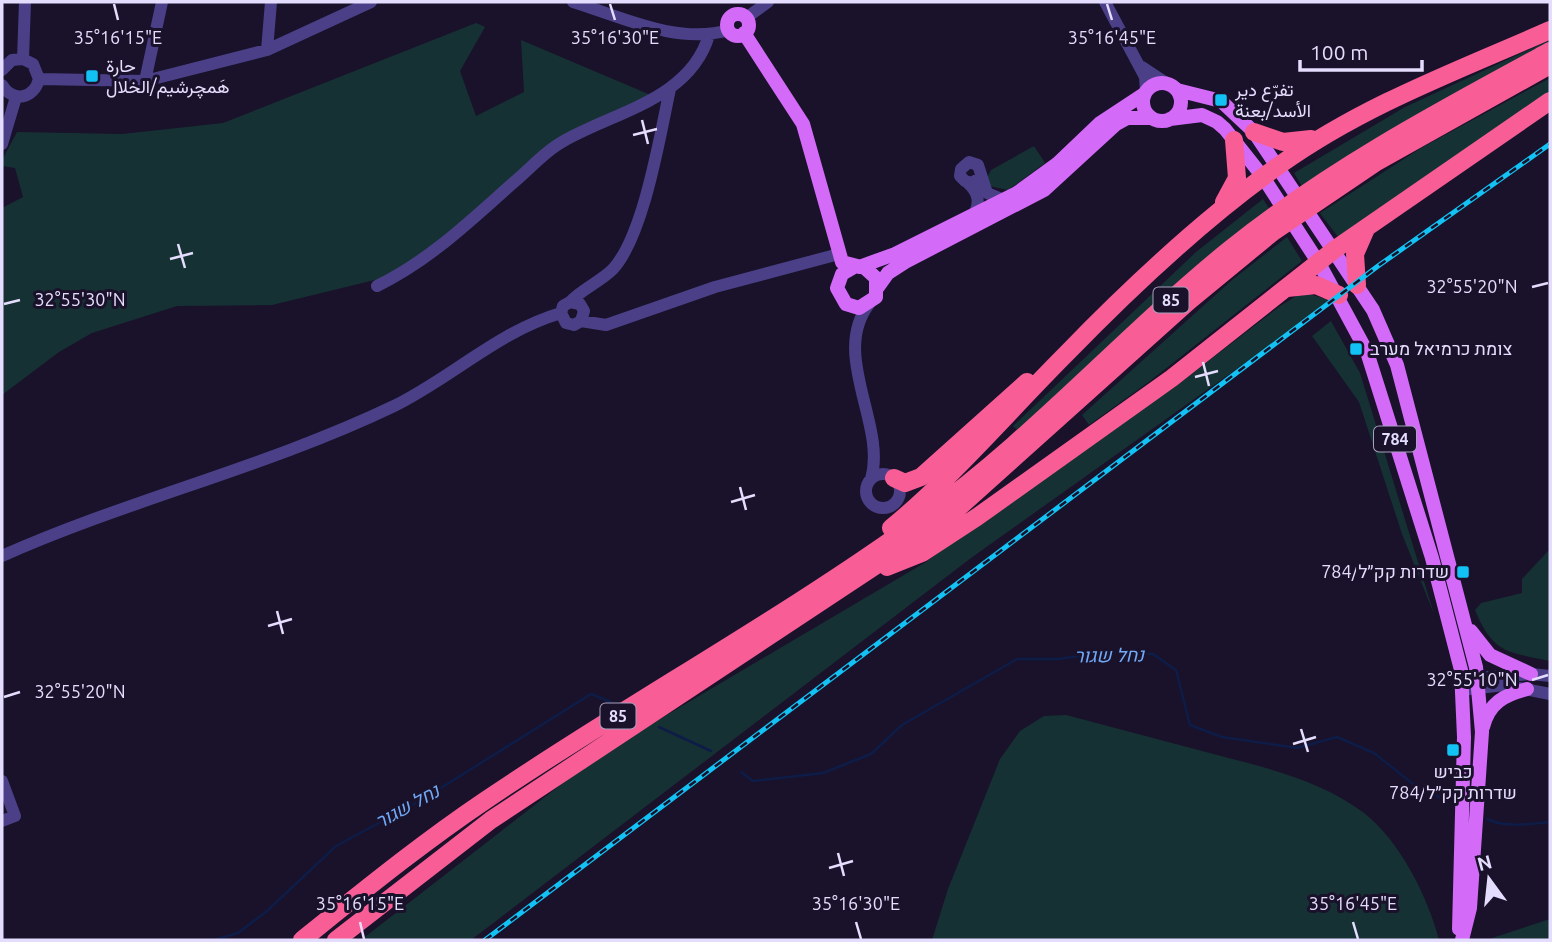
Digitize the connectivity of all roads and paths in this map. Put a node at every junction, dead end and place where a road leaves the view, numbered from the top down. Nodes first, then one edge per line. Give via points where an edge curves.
1 (25, 2) edge
2 (162, 2) edge
3 (271, 2) edge
4 (371, 2) edge
5 (573, 2) edge
6 (723, 2) edge
7 (768, 2) edge
8 (1105, 2) edge
9 (736, 21) junction
10 (1550, 30) edge
11 (709, 35) junction
12 (267, 50) junction
13 (1550, 51) edge
14 (23, 59) junction
15 (1137, 62) junction
16 (1550, 65) edge
17 (2, 70) edge
18 (39, 79) junction
19 (145, 81) junction
20 (2, 85) edge
21 (1171, 87) junction
22 (670, 89) junction
23 (1145, 92) junction
24 (16, 97) junction
25 (1550, 101) edge
26 (1151, 118) junction
27 (1170, 119) junction
28 (1255, 132) junction
29 (1322, 136) junction
30 (1234, 140) junction
31 (2, 144) edge
32 (1278, 166) junction
33 (1263, 177) junction
34 (1004, 200) junction
35 (974, 215) junction
36 (1371, 223) junction
37 (1202, 225) junction
38 (1334, 250) junction
39 (835, 255) junction
40 (1318, 262) junction
41 (857, 267) junction
42 (838, 281) junction
43 (1357, 285) junction
44 (377, 286) dead end
45 (878, 287) junction
46 (1283, 288) junction
47 (1339, 295) junction
48 (570, 302) junction
49 (846, 304) junction
50 (869, 304) junction
51 (561, 313) junction
52 (581, 321) junction
53 (857, 335) junction
54 (1066, 353) junction
55 (872, 444) junction
56 (891, 476) junction
57 (871, 479) junction
58 (2, 556) edge
59 (855, 581) junction
60 (820, 588) junction
61 (1466, 622) junction
62 (1531, 674) junction
63 (1550, 676) edge
64 (1470, 683) junction
65 (1527, 689) junction
66 (1550, 694) edge
67 (1482, 732) junction
68 (2, 782) edge
69 (2, 821) edge
70 (302, 940) edge
71 (336, 940) edge
72 (1461, 940) edge

1 - 14 street
2 - 19 street
3 - 12 street
4 - 12 street
5 - 11 street via 680,34
6 - 9 main road
7 - 9 street
8 - 15 street
9 - 11 street
9 - 39 main road via 734,35 744,33 803,124
10 - 29 highway via 1429,80
11 - 22 street via 704,50
12 - 19 street
13 - 60 highway, 85 via 1362,156 1265,222 1195,279 971,481
14 - 17 street via 12,60
14 - 18 street via 33,64
15 - 21 street
15 - 23 street via 1145,77
16 - 59 highway, 85 via 1375,163 1273,232 1189,301 946,519
18 - 19 street
18 - 24 street via 29,95
20 - 24 street
21 - 23 main road via 1153,85
21 - 27 main road via 1180,106
21 - 28 main road, 784 via 1232,108
22 - 44 street via 556,146 430,257
22 - 48 street via 629,242 613,268
23 - 26 main road via 1143,106
23 - 34 main road via 1100,123 1047,172
24 - 31 street
25 - 36 highway
26 - 27 main road, 784
26 - 45 main road, 784 via 1134,117 1116,124 1044,190 905,262
27 - 30 main road, 784 via 1202,115 1217,122
28 - 29 highway via 1292,143
28 - 32 main road, 784
29 - 32 highway
30 - 33 main road, 784
30 - 37 highway via 1235,184
32 - 33 highway
32 - 38 main road, 784
33 - 37 highway
33 - 40 main road, 784
34 - 35 main road
34 - 35 street via 987,193 974,180 978,206
35 - 41 main road via 895,254
36 - 38 highway
36 - 43 highway via 1356,247
37 - 54 highway
38 - 40 highway
38 - 43 main road, 784
39 - 41 main road via 845,265
39 - 42 main road
39 - 52 street via 715,287 606,325
40 - 46 highway
40 - 47 main road, 784
41 - 42 main road via 845,271
41 - 45 main road via 873,274
42 - 49 main road via 838,294
43 - 61 main road, 784 via 1389,344 1410,405
45 - 50 main road
46 - 47 highway via 1316,285
46 - 59 highway via 1172,378 951,535 922,554
47 - 64 main road, 784 via 1367,352
48 - 51 street
48 - 52 street via 583,307
49 - 50 main road via 859,308
49 - 53 street
50 - 53 street
51 - 52 street via 566,323
51 - 58 street via 510,335 394,405 271,460 77,523
53 - 55 street
54 - 56 highway via 1016,390 921,477 905,483
54 - 60 highway via 944,482
55 - 56 street
55 - 57 street
56 - 57 street
56 - 57 street via 900,494 885,508 874,506 867,498
59 - 71 highway, 85 via 491,820
60 - 70 highway, 85 via 490,798
61 - 62 main road via 1490,655
61 - 64 main road, 784
62 - 63 street
62 - 64 street
64 - 65 street
64 - 67 main road, 784
64 - 72 main road, 784 via 1464,737
65 - 66 street
65 - 67 main road via 1497,701
67 - 72 main road, 784 via 1470,908
68 - 69 street via 15,816

